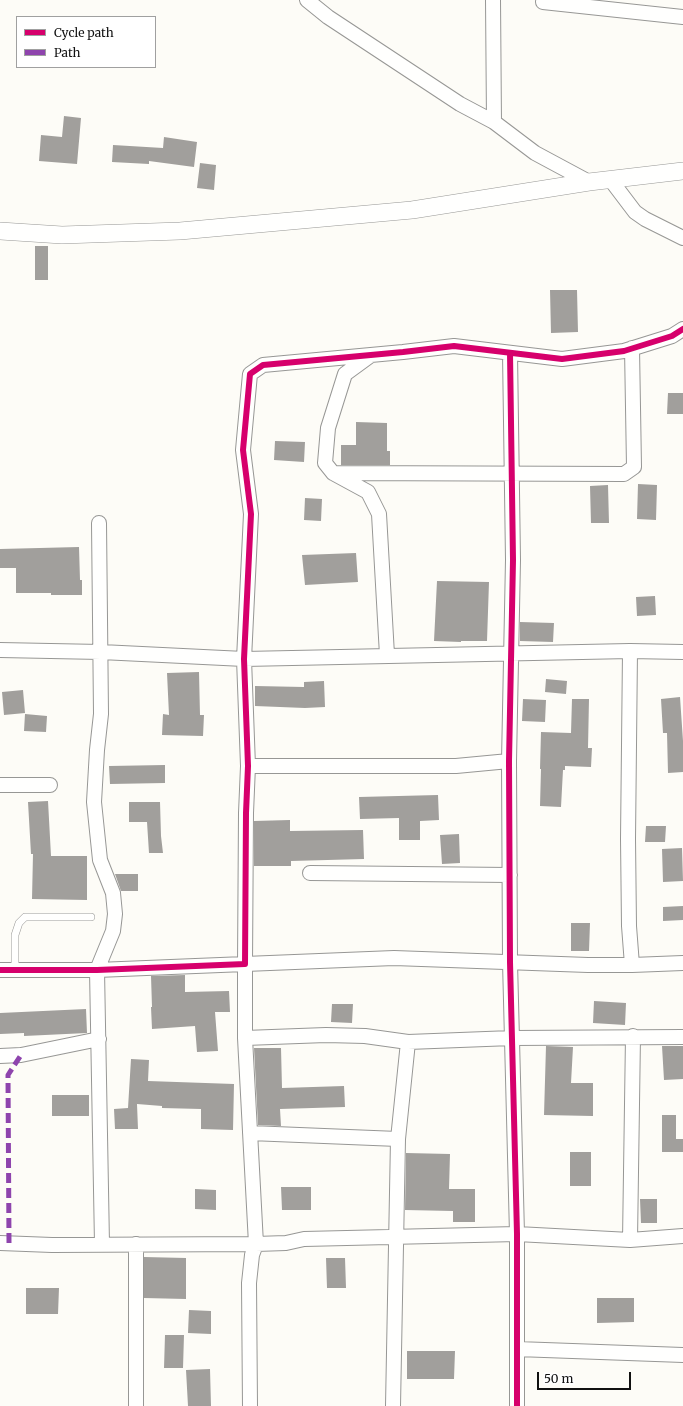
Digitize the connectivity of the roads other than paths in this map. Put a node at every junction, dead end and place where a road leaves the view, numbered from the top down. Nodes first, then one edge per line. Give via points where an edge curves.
1 (307, 0) edge
2 (493, 0) edge
3 (543, 2) dead end
4 (683, 17) edge
5 (494, 122) junction
6 (683, 171) edge
7 (610, 179) junction
8 (589, 182) junction
9 (0, 230) edge
10 (683, 238) edge
11 (683, 329) edge
12 (632, 348) junction
13 (510, 353) junction
14 (371, 355) junction
15 (512, 472) junction
16 (333, 473) junction
17 (99, 523) dead end
18 (0, 650) edge
19 (630, 651) junction
20 (101, 652) junction
21 (683, 652) edge
22 (511, 653) junction
23 (387, 655) junction
24 (244, 659) junction
25 (509, 761) junction
26 (248, 766) junction
27 (0, 785) edge
28 (50, 785) dead end
29 (310, 873) dead end
30 (510, 875) junction
31 (91, 917) dead end
32 (510, 962) junction
33 (683, 963) edge
34 (245, 964) junction
35 (632, 965) junction
36 (0, 970) edge
37 (15, 970) junction
38 (97, 970) junction
39 (633, 1036) junction
40 (683, 1037) edge
41 (245, 1038) junction
42 (512, 1038) junction
43 (99, 1039) junction
44 (408, 1042) junction
45 (0, 1056) edge
46 (250, 1133) junction
47 (398, 1139) junction
48 (517, 1234) junction
49 (683, 1236) edge
50 (397, 1237) junction
51 (630, 1240) junction
52 (0, 1243) edge
53 (102, 1244) junction
54 (136, 1244) junction
55 (256, 1244) junction
56 (517, 1349) junction
57 (683, 1355) edge
58 (136, 1406) edge
59 (250, 1406) edge
60 (393, 1406) edge
61 (516, 1406) edge

1 - 5 street via 328,17 447,96
2 - 5 street
3 - 4 street
5 - 8 street via 535,153
6 - 7 street
7 - 8 street
7 - 10 street via 635,212
8 - 9 street via 412,210 180,231 62,235
11 - 12 street via 672,336
12 - 13 street via 562,359
12 - 15 street via 634,467 624,474
13 - 14 street via 454,346
13 - 15 street
14 - 16 street via 345,374 328,428 325,463
14 - 24 street via 263,365 250,374 243,450 251,514
15 - 16 street
15 - 22 street
16 - 23 street via 368,492 379,514
17 - 20 street
18 - 20 street
19 - 21 street
19 - 22 street
19 - 35 street via 628,839
20 - 24 street
20 - 38 street via 101,714 94,802 100,860 113,893 115,914 113,931
22 - 23 street
22 - 25 street
23 - 24 street
24 - 26 street
25 - 26 street via 456,766
25 - 30 street
26 - 34 street
27 - 28 street
29 - 30 street
30 - 32 street
31 - 37 lane via 25,917 19,923 15,935
32 - 34 street via 394,958
32 - 35 street
32 - 42 street
33 - 35 street
34 - 38 street
34 - 41 street
36 - 37 street
37 - 38 street
38 - 43 street
39 - 40 street
39 - 42 street
39 - 51 street
41 - 44 street via 326,1035 365,1036
41 - 46 street
42 - 44 street
42 - 48 street
43 - 45 street via 21,1055
43 - 53 street
44 - 47 street
46 - 47 street
46 - 55 street
47 - 50 street
48 - 50 street
48 - 51 street
48 - 56 street
49 - 51 street
50 - 55 street via 304,1239
50 - 60 street
52 - 53 street
53 - 54 street
54 - 55 street
54 - 58 street
55 - 59 street via 249,1283
56 - 57 street
56 - 61 street

